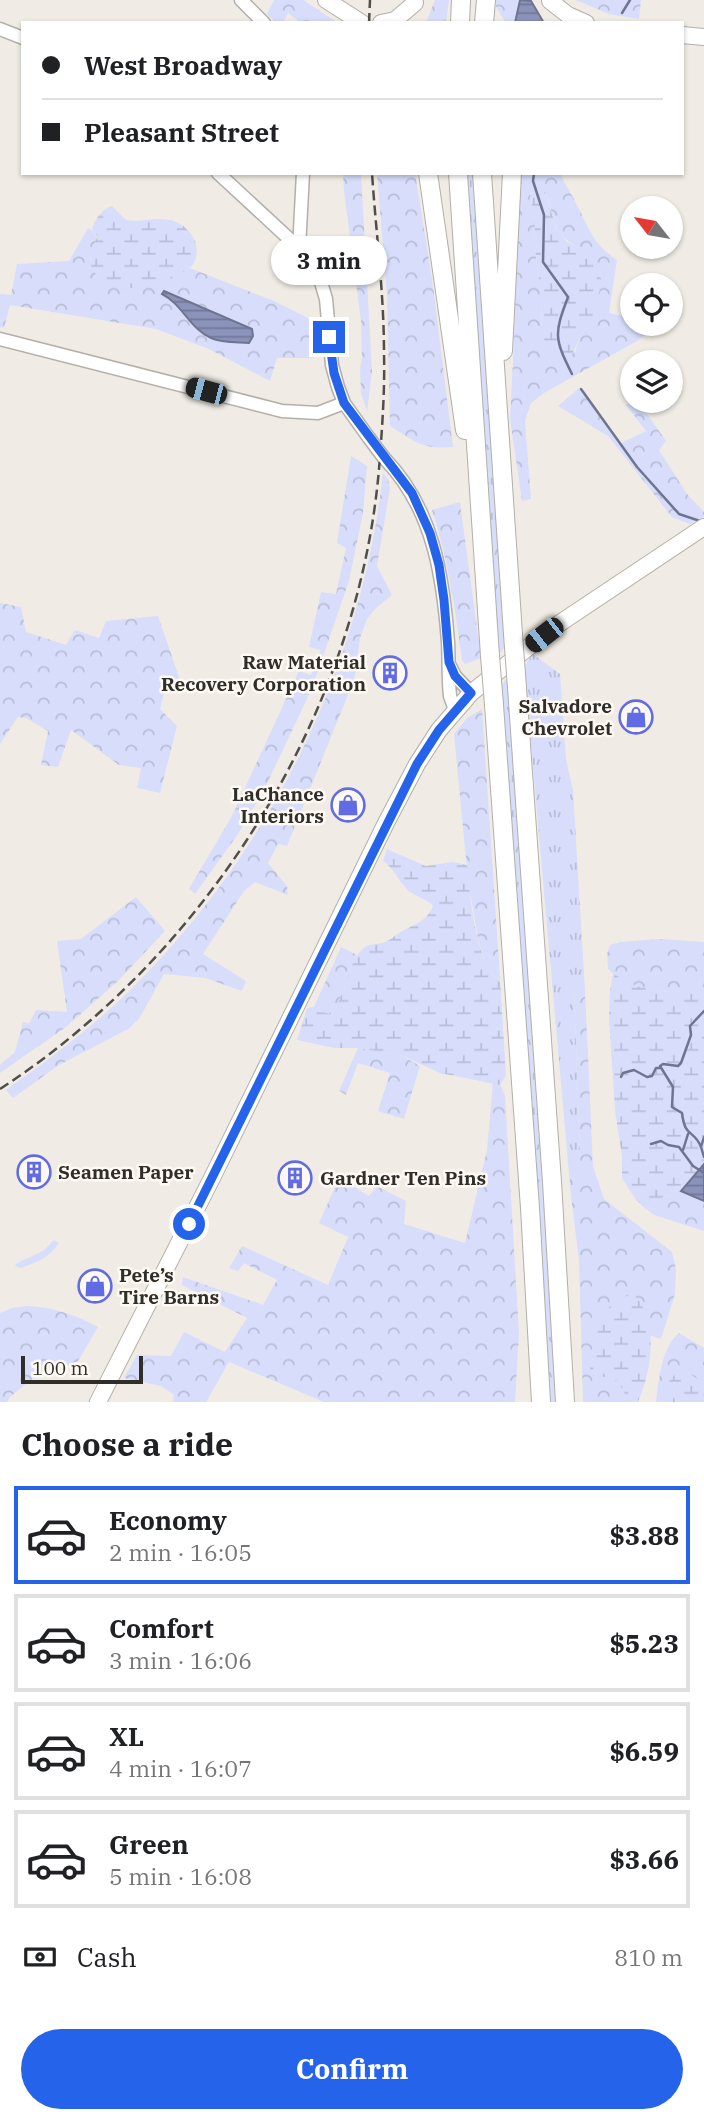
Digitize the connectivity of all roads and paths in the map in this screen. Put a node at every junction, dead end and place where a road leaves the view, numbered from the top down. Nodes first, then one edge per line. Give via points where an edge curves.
1 (242, 0) edge
2 (327, 0) edge
3 (461, 0) edge
4 (486, 0) edge
5 (550, 0) edge
6 (416, 2) edge
7 (358, 20) edge
8 (262, 21) edge
9 (390, 21) edge
10 (410, 21) edge
11 (460, 21) edge
12 (484, 21) edge
13 (559, 21) edge
14 (582, 21) edge
15 (0, 29) edge
16 (684, 35) edge
17 (21, 37) edge
18 (704, 37) edge
19 (220, 175) edge
20 (303, 175) edge
21 (428, 175) edge
22 (458, 175) edge
23 (482, 175) edge
24 (512, 175) edge
25 (299, 248) junction
26 (0, 339) edge
27 (344, 403) junction
28 (498, 424) junction
29 (704, 527) edge
30 (482, 540) junction
31 (449, 662) junction
32 (471, 693) junction
33 (455, 710) junction
34 (98, 1402) edge
35 (541, 1402) edge
36 (565, 1402) edge

1 - 8 street
2 - 7 main road
3 - 11 highway
4 - 12 highway
5 - 13 main road
5 - 14 main road
6 - 9 main road
6 - 10 main road
15 - 17 street
16 - 18 main road
19 - 25 street
20 - 25 street
21 - 30 highway
22 - 30 highway
23 - 28 highway
24 - 28 highway
25 - 27 street via 316,268 324,288 332,365
26 - 27 street via 282,411 318,413
27 - 31 street, bridge via 412,493 430,533 439,565
28 - 36 highway, bridge
29 - 32 main road via 554,627
30 - 35 highway, bridge
31 - 32 street
31 - 33 street
32 - 33 main road
33 - 34 main road via 417,764 386,823

